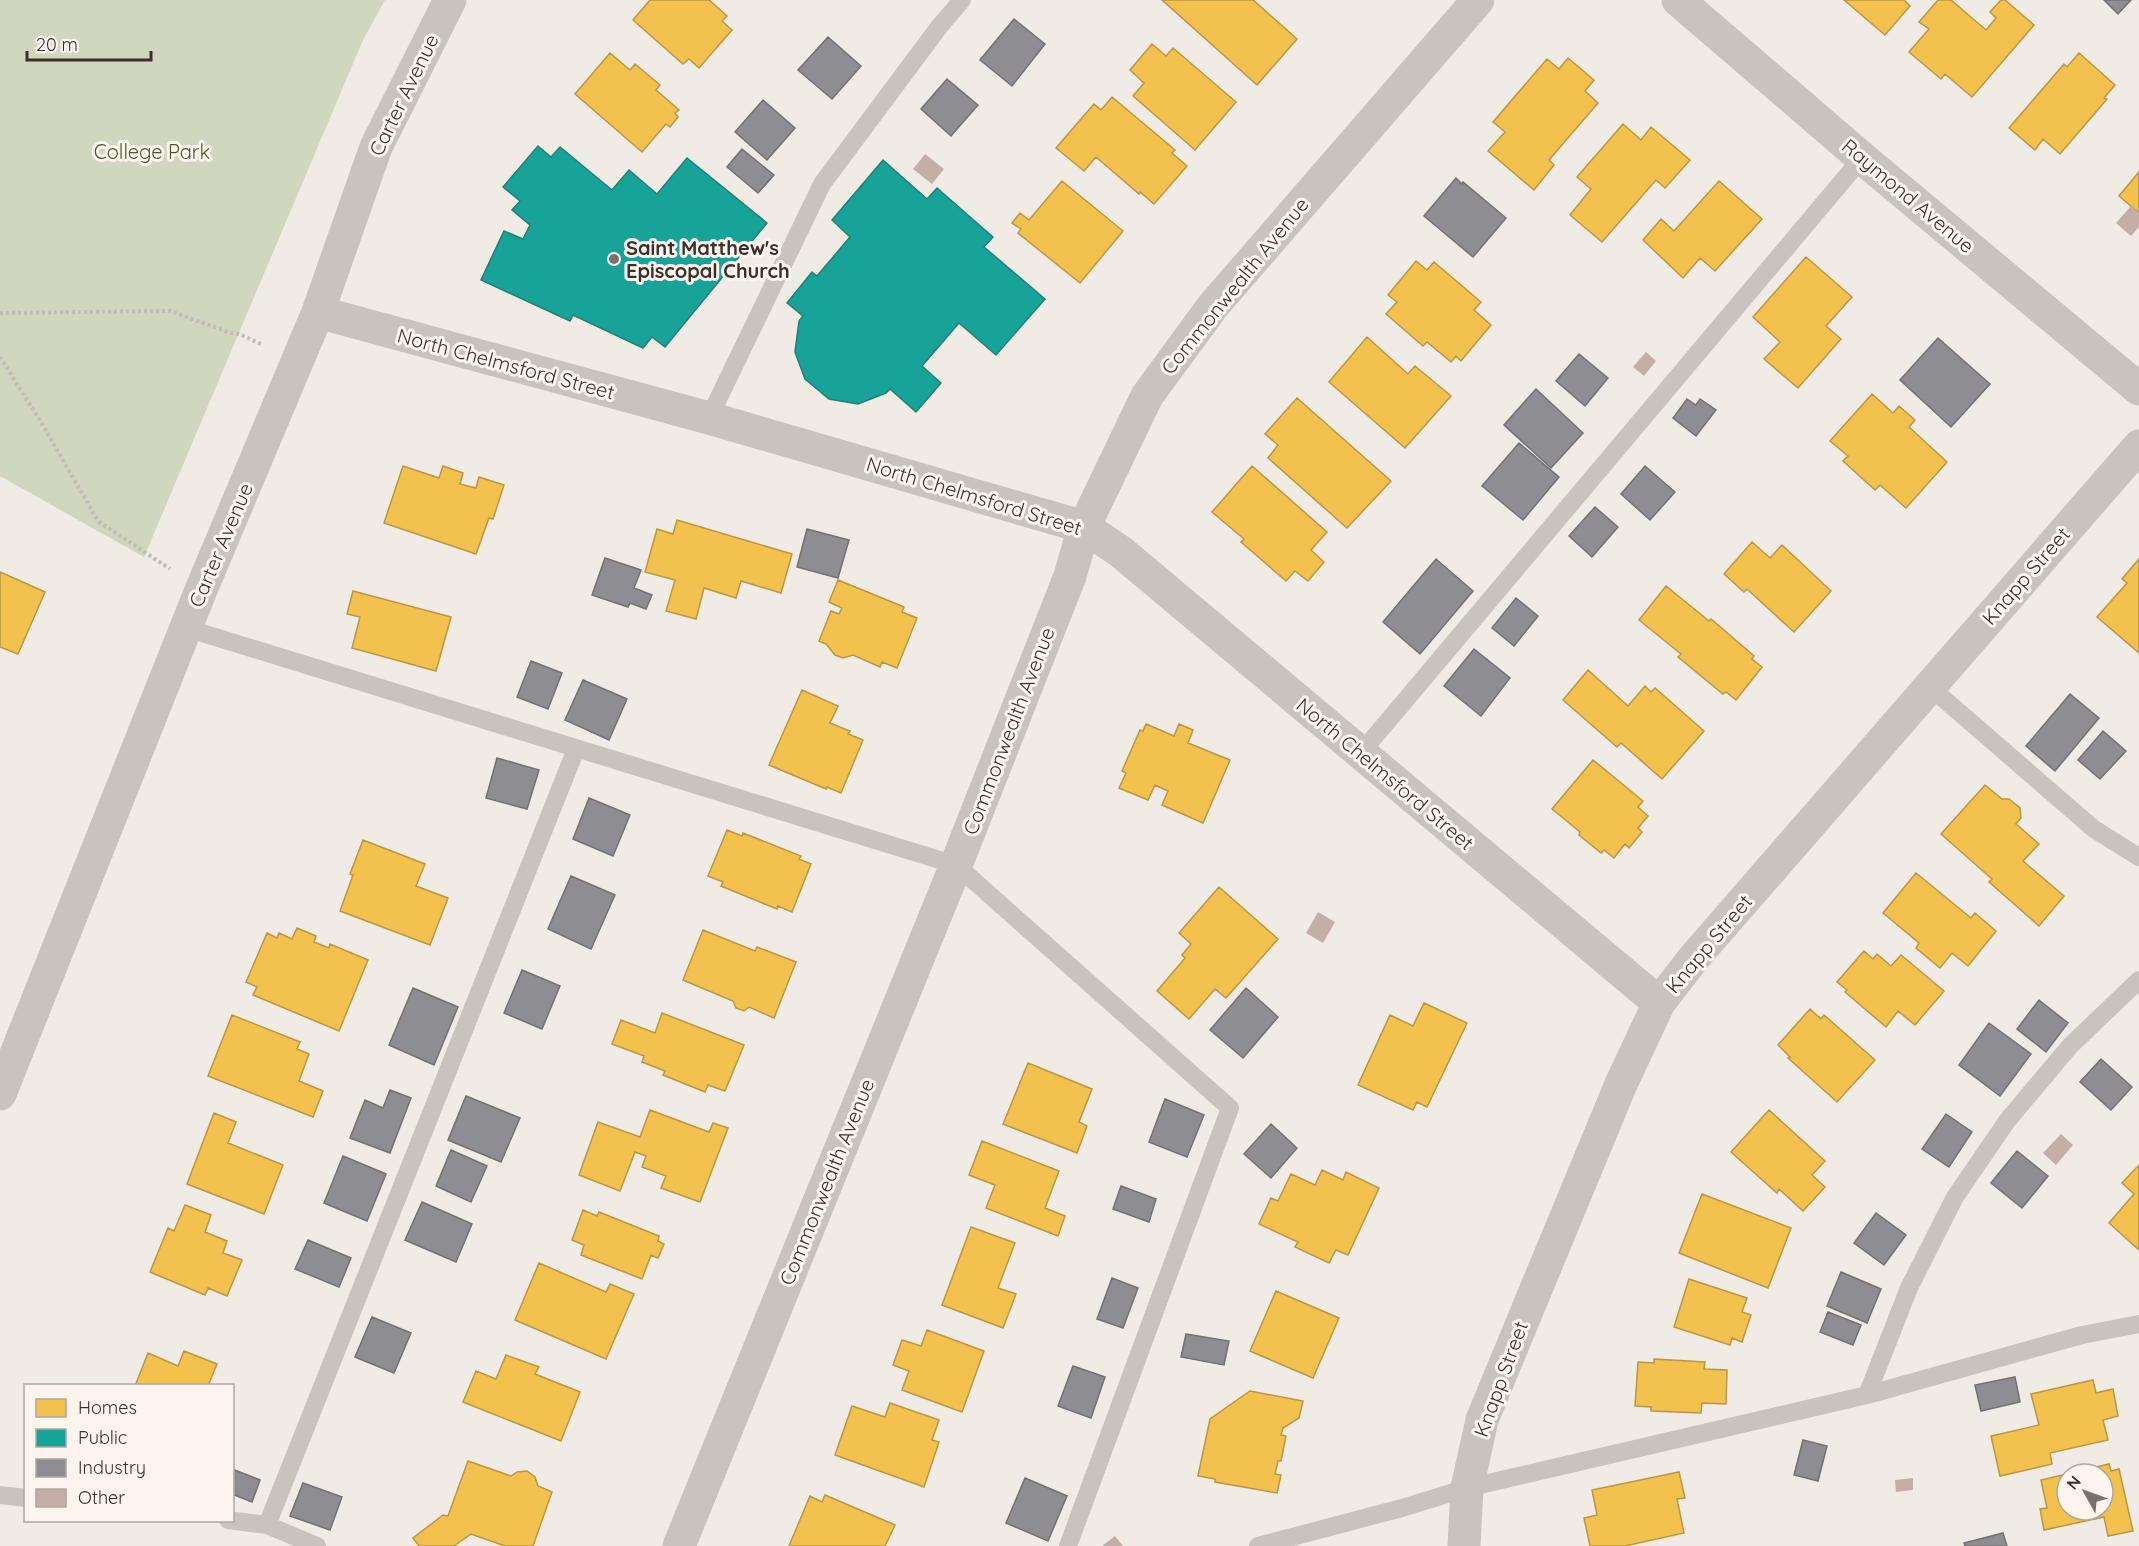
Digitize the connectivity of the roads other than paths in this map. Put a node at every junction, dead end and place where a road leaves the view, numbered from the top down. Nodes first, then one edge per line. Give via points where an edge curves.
1 (450, 0) edge
2 (962, 0) edge
3 (1478, 0) edge
4 (1678, 0) edge
5 (1862, 158) junction
6 (318, 312) junction
7 (2139, 389) edge
8 (709, 418) junction
9 (2139, 446) edge
10 (1084, 527) junction
11 (186, 628) junction
12 (1930, 687) junction
13 (576, 749) junction
14 (1360, 754) junction
15 (2139, 857) edge
16 (956, 865) junction
17 (2139, 980) edge
18 (1659, 1004) junction
19 (0, 1094) edge
20 (2139, 1324) edge
21 (1867, 1395) junction
22 (1467, 1488) junction
23 (0, 1495) edge
24 (24, 1498) edge
25 (234, 1522) edge
26 (267, 1525) junction
27 (316, 1546) edge
28 (679, 1546) edge
29 (1068, 1546) edge
30 (1258, 1546) edge
31 (1464, 1546) edge

1 - 6 street, Carter Avenue via 376,147
2 - 8 lane via 822,183
3 - 10 street, Commonwealth Avenue via 1207,315 1147,396
4 - 5 street, Raymond Avenue
5 - 7 street, Raymond Avenue
5 - 14 lane
6 - 8 street, North Chelmsford Street
6 - 11 street, Carter Avenue
8 - 10 street, North Chelmsford Street
9 - 12 street, Knapp Street
10 - 14 street, North Chelmsford Street via 1121,552
10 - 16 street, Commonwealth Avenue via 1070,576
11 - 13 lane
11 - 19 street, Carter Avenue
12 - 15 lane via 2094,829
12 - 18 street, Knapp Street
13 - 16 lane
13 - 26 lane
14 - 18 street, North Chelmsford Street
16 - 28 street, Commonwealth Avenue
16 - 29 lane via 1230,1108
17 - 21 lane via 2070,1046 2007,1121 1955,1197 1909,1288
18 - 22 street, Knapp Street via 1621,1084 1482,1420
20 - 21 lane via 2082,1335
21 - 22 lane
22 - 30 lane
22 - 31 street, Knapp Street
23 - 24 lane
25 - 26 lane
26 - 27 lane

